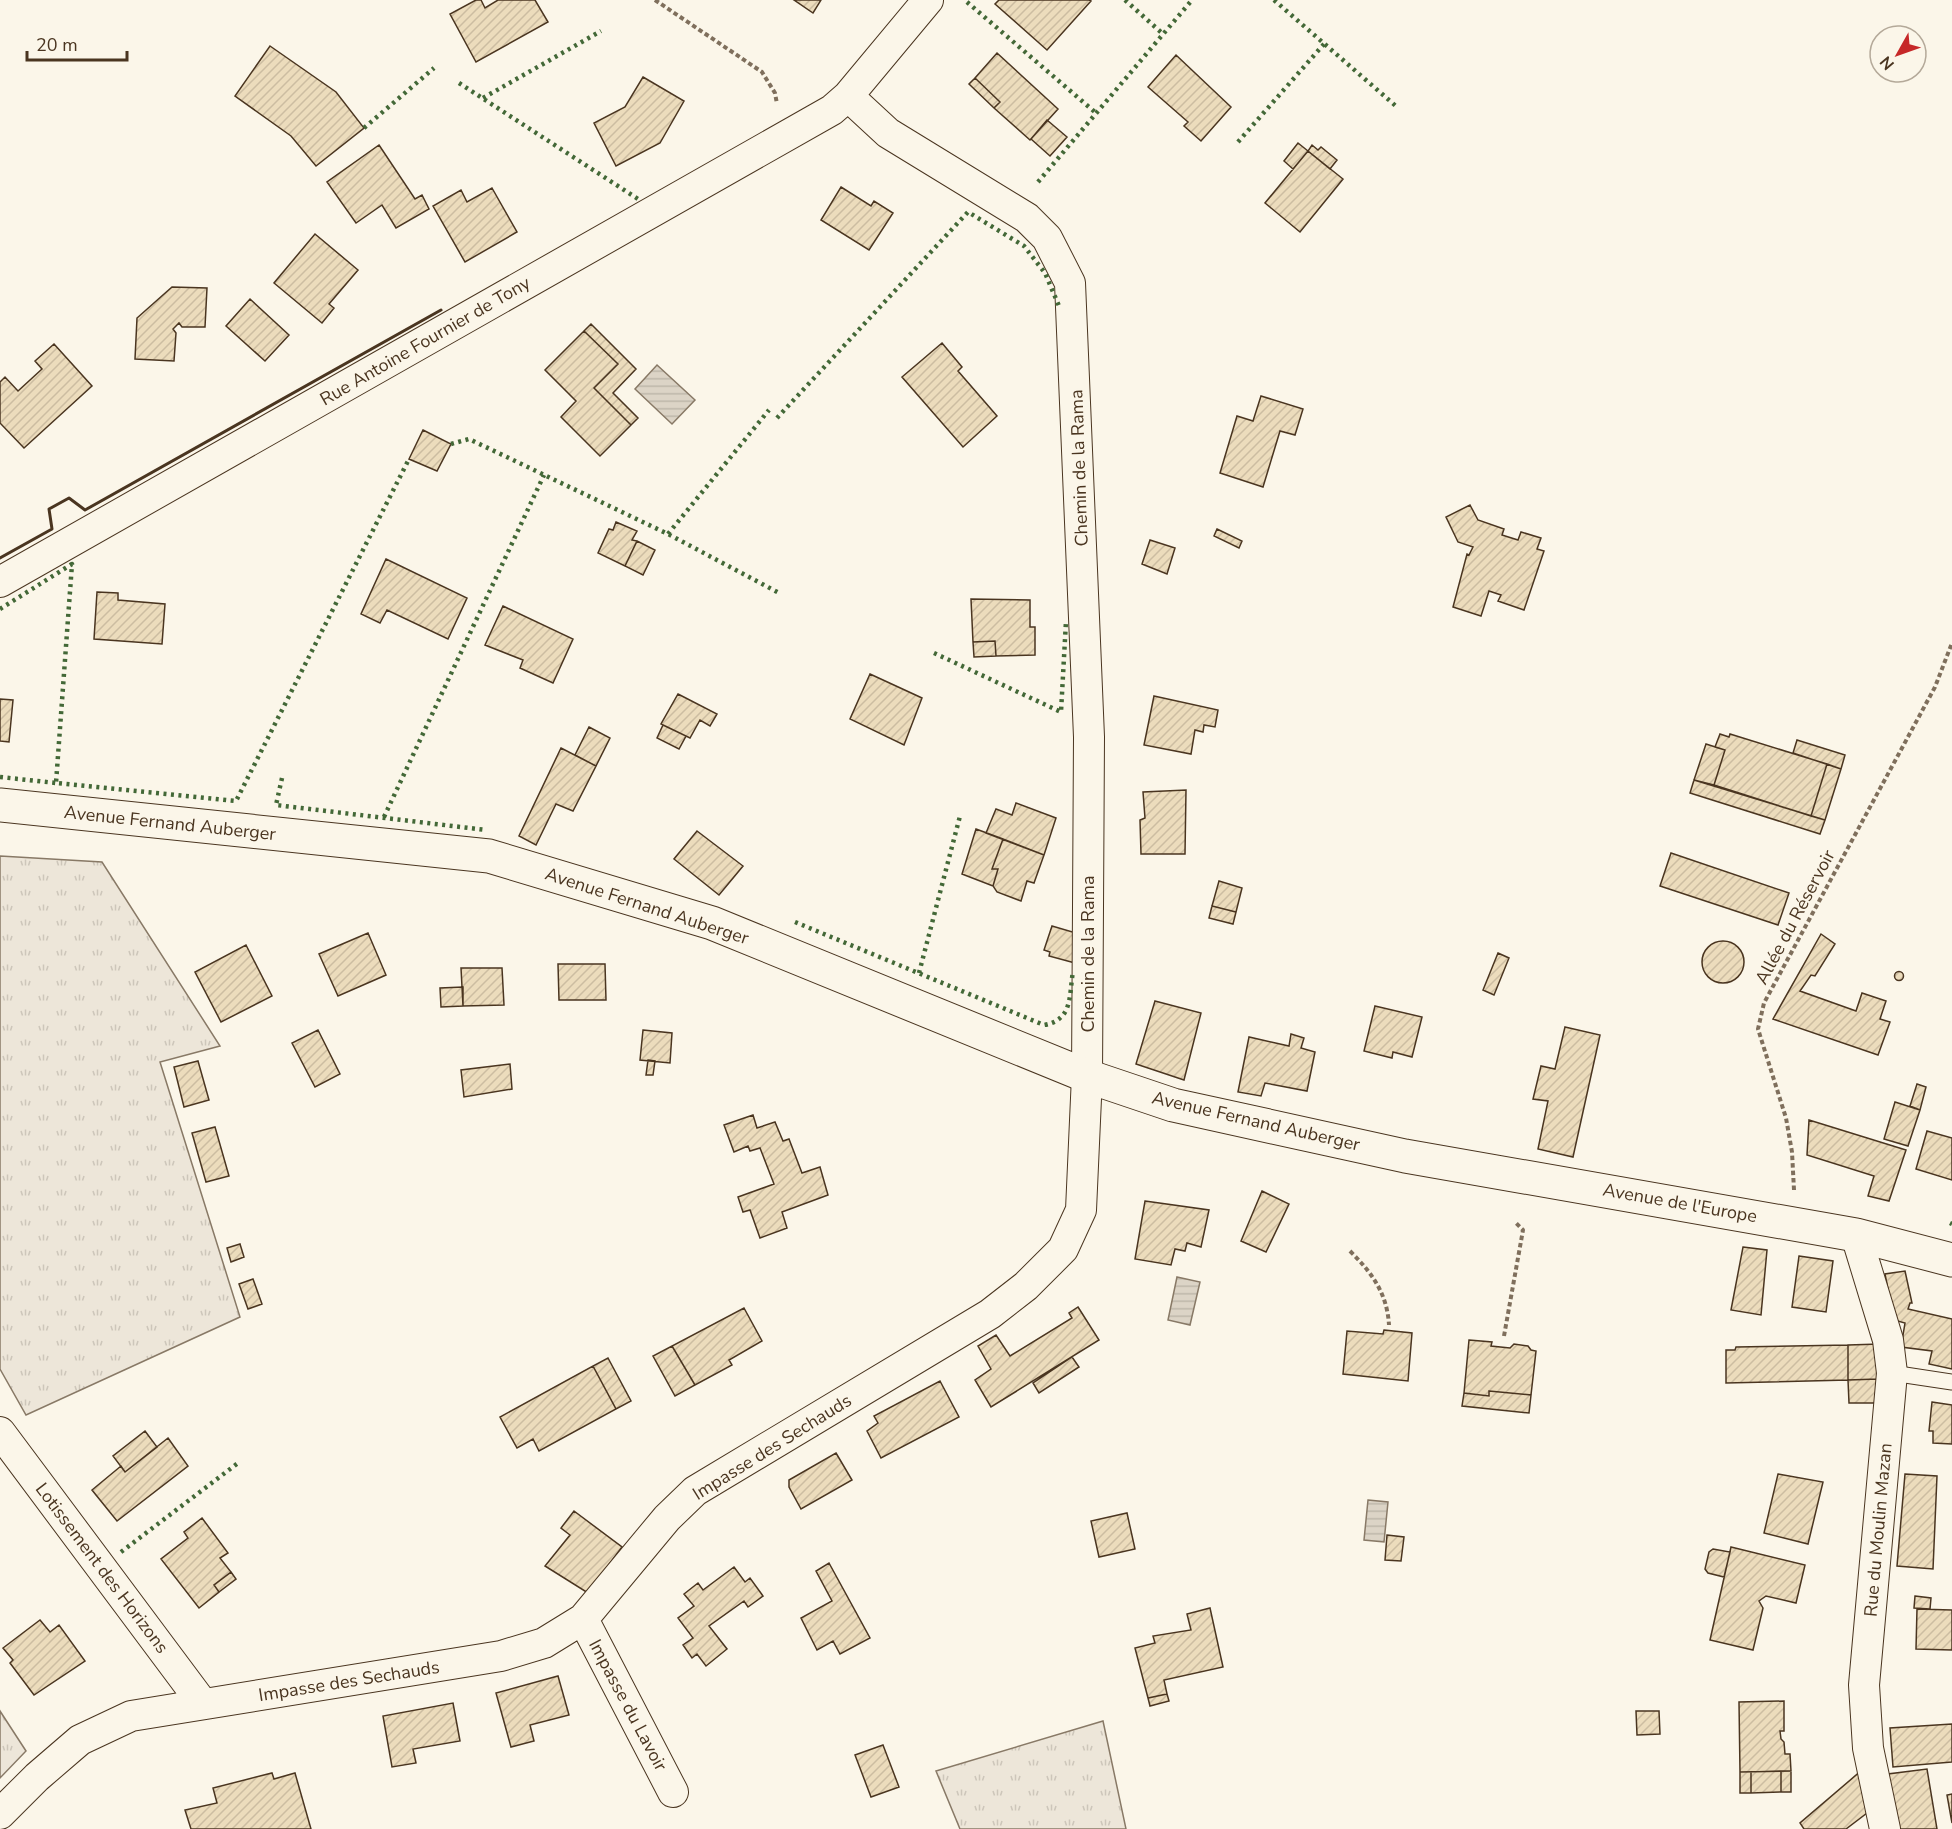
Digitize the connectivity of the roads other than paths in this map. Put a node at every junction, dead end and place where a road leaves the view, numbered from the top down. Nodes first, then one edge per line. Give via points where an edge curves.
1 (928, 0) edge
2 (848, 96) junction
3 (0, 582) edge
4 (0, 805) edge
5 (1087, 1076) junction
6 (1405, 1156) joint
7 (1856, 1235) junction
8 (1952, 1260) edge
9 (1892, 1373) junction
10 (1952, 1382) edge
11 (0, 1432) edge
12 (583, 1619) junction
13 (203, 1704) junction
14 (673, 1792) dead end
15 (0, 1814) edge
16 (1885, 1829) edge

1 - 2 street
2 - 3 street, Rue Antoine Fournier de Tony via 832,110
2 - 5 street, Chemin de la Rama via 888,134 1027,218 1047,238 1070,283 1089,737
4 - 5 main road, Avenue Fernand Auberger via 489,856 712,923
5 - 6 main road, Avenue Fernand Auberger via 1173,1105
5 - 12 street, Impasse des Sechauds via 1081,1210 1063,1250 990,1314 695,1491 667,1518
6 - 7 main road, Avenue de l'Europe
7 - 8 main road, Avenue de l'Europe
7 - 9 street, Rue du Moulin Mazan via 1888,1340
9 - 10 lane
9 - 16 street, Rue du Moulin Mazan via 1863,1713
11 - 13 street, Lotissement des Horizons
12 - 13 street, Impasse des Sechauds via 544,1643 501,1656
12 - 14 street, Impasse du Lavoir
13 - 15 street, Impasse des Sechauds via 131,1716 80,1740

